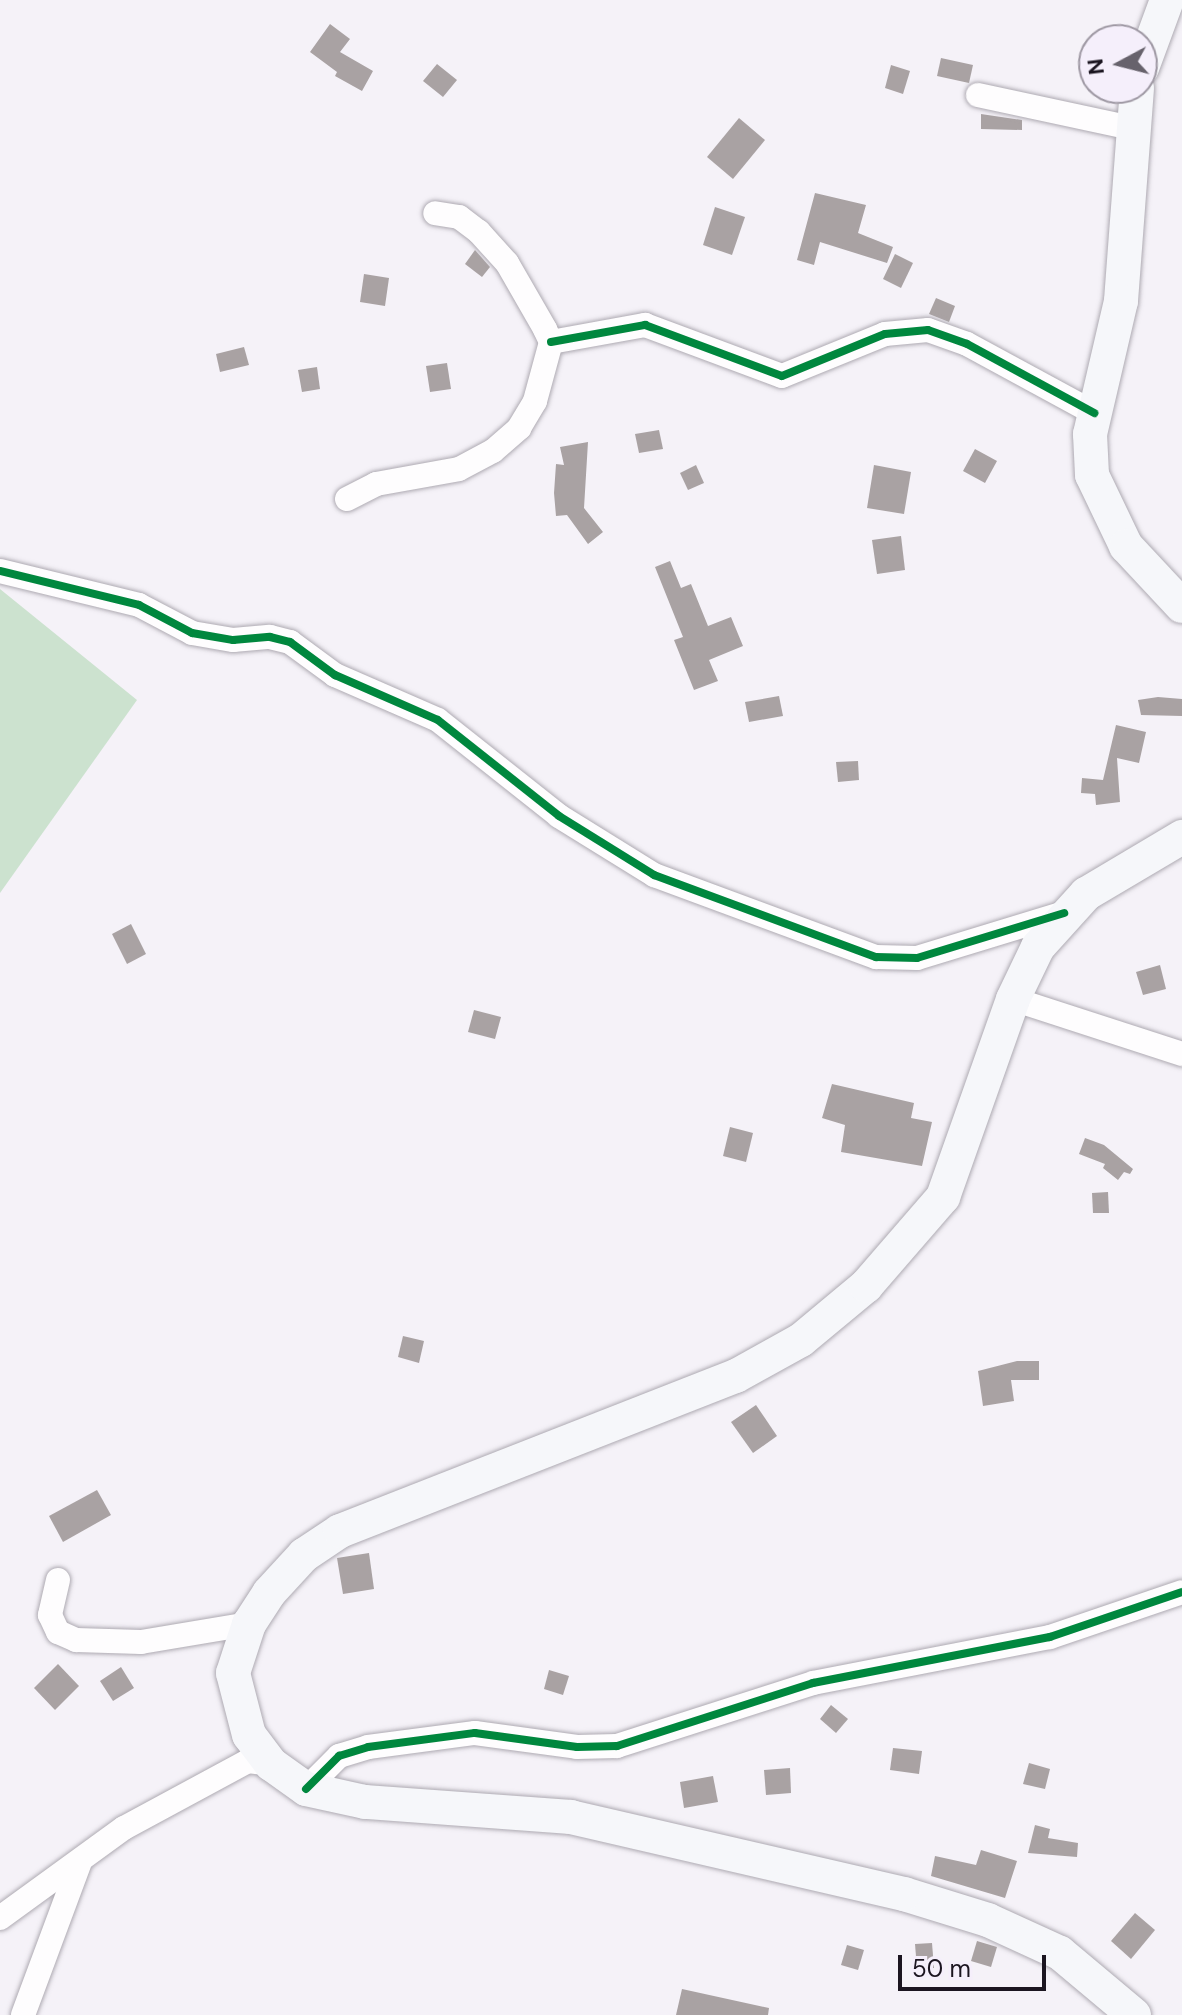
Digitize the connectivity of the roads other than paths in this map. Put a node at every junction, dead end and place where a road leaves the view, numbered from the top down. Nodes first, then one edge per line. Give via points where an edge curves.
1 (1167, 0) edge
2 (1158, 24) edge
3 (978, 95) dead end
4 (1135, 104) edge
5 (1132, 128) junction
6 (435, 213) dead end
7 (551, 342) junction
8 (1094, 413) junction
9 (347, 499) dead end
10 (0, 571) edge
11 (1182, 606) edge
12 (1182, 837) edge
13 (1064, 913) junction
14 (1013, 999) junction
15 (1182, 1054) edge
16 (58, 1580) dead end
17 (1182, 1592) edge
18 (249, 1624) junction
19 (271, 1764) junction
20 (306, 1789) junction
21 (80, 1862) junction
22 (0, 1918) edge
23 (23, 2015) edge
24 (1134, 2015) edge

1 - 2 main road
3 - 5 street
4 - 5 main road
5 - 8 main road via 1121,301
6 - 7 street via 459,217 507,263
7 - 8 street via 645,325 782,376 885,334 928,330 967,344
7 - 9 street via 535,401 519,428 493,451 459,469 376,484
8 - 11 main road via 1092,475 1108,514 1126,546
10 - 13 street via 139,605 192,633 290,642 335,675 438,720 559,816 654,875 876,957 928,955
12 - 13 main road via 1086,894
13 - 14 main road via 1038,947
14 - 15 street
14 - 18 main road via 943,1197 879,1274 801,1340 736,1376 340,1531 304,1555
16 - 18 street via 50,1605 53,1626 76,1640 141,1642
17 - 20 street via 1050,1637 782,1691 617,1746 577,1747 475,1733 368,1747 339,1756
18 - 19 main road via 233,1673 240,1715
19 - 20 main road
19 - 21 street via 248,1761 124,1828
20 - 24 main road via 365,1802 571,1817 904,1894 988,1920 1060,1953
21 - 22 street
21 - 23 street

